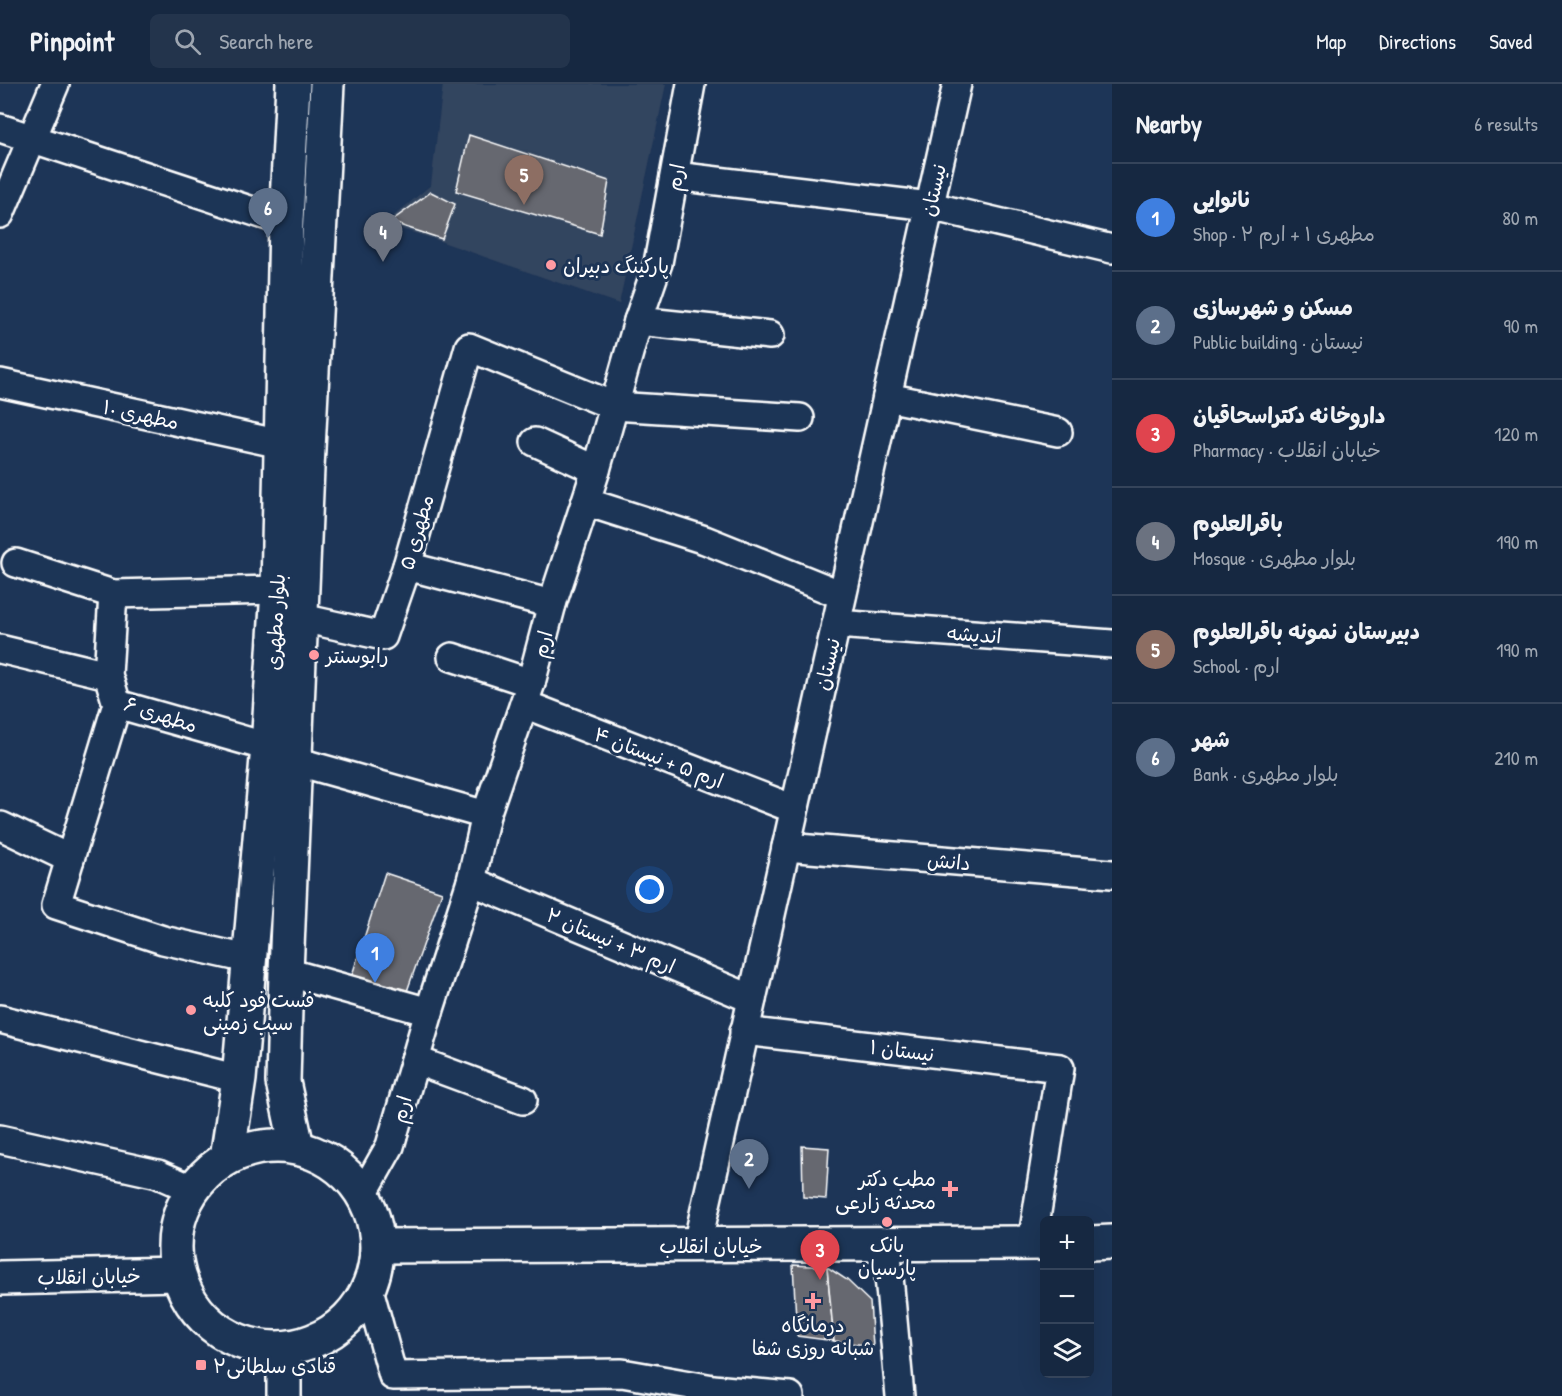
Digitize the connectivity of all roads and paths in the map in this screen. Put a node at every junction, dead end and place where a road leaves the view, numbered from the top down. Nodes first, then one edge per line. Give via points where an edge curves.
1 (55, 84) edge
2 (293, 84) edge
3 (327, 84) edge
4 (691, 84) edge
5 (957, 84) edge
6 (0, 128) edge
7 (32, 138) junction
8 (675, 176) junction
9 (930, 206) junction
10 (0, 214) edge
11 (286, 222) junction
12 (1112, 249) edge
13 (638, 321) junction
14 (770, 335) dead end
15 (0, 383) edge
16 (887, 398) junction
17 (614, 406) junction
18 (800, 418) dead end
19 (1058, 432) dead end
20 (535, 442) dead end
21 (281, 444) junction
22 (596, 470) junction
23 (586, 501) junction
24 (16, 563) dead end
25 (407, 566) junction
26 (278, 590) junction
27 (113, 594) junction
28 (842, 595) junction
29 (552, 603) junction
30 (302, 618) junction
31 (836, 624) junction
32 (1112, 644) edge
33 (0, 649) edge
34 (452, 657) dead end
35 (108, 675) junction
36 (528, 693) junction
37 (117, 704) junction
38 (281, 754) junction
39 (794, 809) junction
40 (486, 815) junction
41 (1, 826) edge
42 (786, 847) junction
43 (70, 859) junction
44 (1112, 874) edge
45 (471, 881) junction
46 (248, 959) junction
47 (286, 972) junction
48 (752, 999) junction
49 (429, 1011) junction
50 (0, 1018) edge
51 (744, 1031) junction
52 (416, 1060) junction
53 (239, 1079) junction
54 (523, 1100) dead end
55 (0, 1139) edge
56 (297, 1147) junction
57 (227, 1158) junction
58 (192, 1189) junction
59 (363, 1194) junction
60 (1094, 1242) edge
61 (1112, 1242) edge
62 (1038, 1243) edge
63 (886, 1244) junction
64 (697, 1245) junction
65 (378, 1246) junction
66 (178, 1274) junction
67 (0, 1278) edge
68 (369, 1289) junction
69 (284, 1348) junction
70 (391, 1386) edge
71 (712, 1392) edge
72 (284, 1396) edge
73 (790, 1396) edge
74 (900, 1396) edge

1 - 7 street
2 - 11 main road, بلوار مطهری
3 - 30 main road, بلوار مطهری
4 - 8 street, ارم
5 - 9 street, نیستان
6 - 7 street
7 - 10 street
7 - 11 street
8 - 9 street
8 - 13 street, ارم via 658,263
9 - 12 street
9 - 16 street, نیستان
11 - 21 main road, بلوار مطهری
13 - 14 street
13 - 17 street, ارم
15 - 21 street, مطهری ۱۰
16 - 19 street
16 - 28 street, نیستان
17 - 18 street
17 - 22 street, ارم
17 - 25 street, مطهری ۵ via 470,347
20 - 22 street
21 - 26 main road, بلوار مطهری
22 - 23 street, ارم
23 - 28 street via 705,540
23 - 29 street, ارم
24 - 27 street
25 - 29 street
25 - 30 street, مطهری ۵ via 383,636
26 - 27 street
26 - 38 main road, بلوار مطهری
27 - 35 street
28 - 31 street, نیستان
29 - 36 street, ارم
30 - 38 main road, بلوار مطهری
31 - 32 street, اندیشه
31 - 39 street, نیستان
33 - 35 street, مطهری ۶
34 - 36 street, ارم ۵ + نیستان ۴
35 - 37 street, مطهری ۶
36 - 39 street, ارم ۵ + نیستان ۴
36 - 40 street, ارم
37 - 38 street, مطهری ۶
37 - 43 street
38 - 40 street, مطهری ۶
38 - 46 main road, بلوار مطهری
38 - 47 main road, بلوار مطهری
39 - 42 street, نیستان
40 - 45 street, ارم
41 - 43 street
42 - 44 street, دانش
42 - 48 street, نیستان
43 - 46 street via 56,906 163,940
45 - 48 street, ارم ۳ + نیستان ۲
45 - 49 street, ارم
46 - 53 main road, بلوار مطهری
47 - 49 street
47 - 56 main road, بلوار مطهری via 283,1082
48 - 51 street, نیستان
49 - 52 street, ارم
50 - 53 street
51 - 62 street, نیستان ۱ via 1060,1068
51 - 64 street, نیستان
52 - 54 street
52 - 59 street, ارم via 390,1146
53 - 57 main road, بلوار مطهری
55 - 58 street via 158,1174
56 - 57 main road via 261,1146
56 - 59 main road via 323,1156 346,1173
57 - 58 main road
58 - 66 main road via 179,1216 175,1245
59 - 65 main road via 372,1210
60 - 61 main road
62 - 63 main road, خیابان انقلاب
63 - 64 main road, خیابان انقلاب
63 - 74 street
64 - 65 main road, خیابان انقلاب
65 - 68 main road
66 - 67 main road, خیابان انقلاب
66 - 69 main road via 207,1321 230,1337 257,1346
68 - 69 main road via 355,1311 335,1330 311,1342
68 - 70 street
69 - 72 main road
70 - 71 street via 622,1372
71 - 73 street

